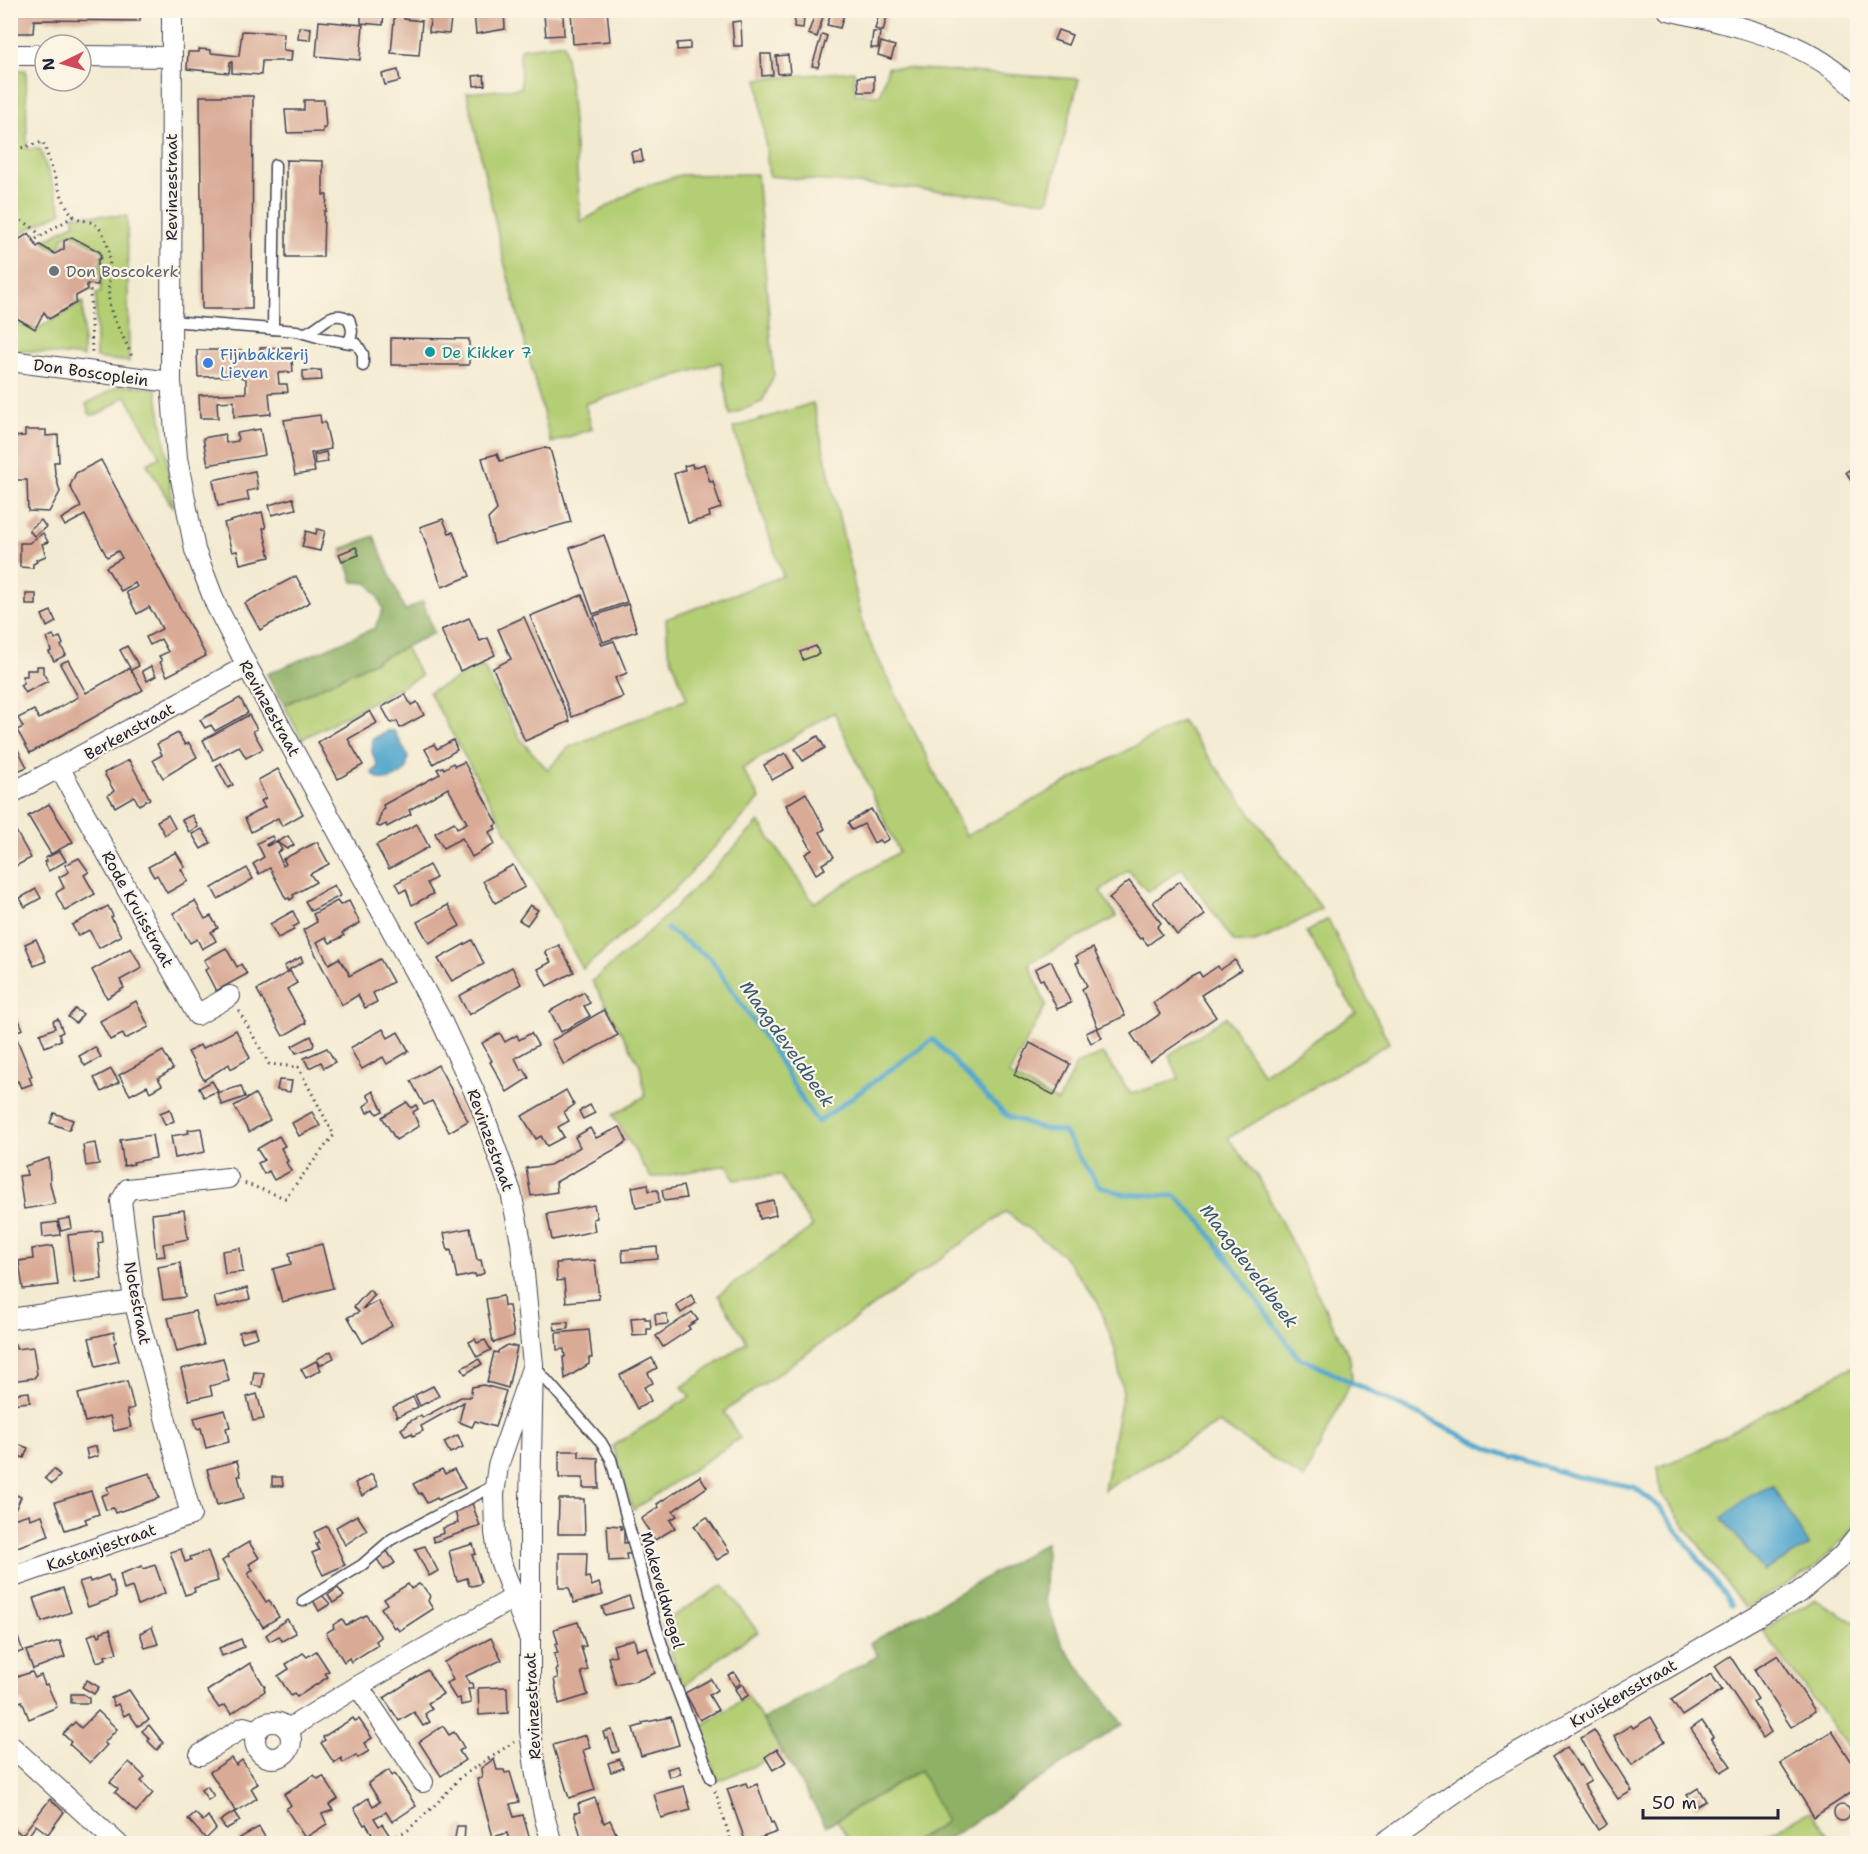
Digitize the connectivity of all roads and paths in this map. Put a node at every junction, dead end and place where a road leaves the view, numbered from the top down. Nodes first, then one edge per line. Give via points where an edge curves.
1 (172, 10) edge
2 (1668, 10) edge
3 (10, 55) edge
4 (33, 55) edge
5 (93, 56) edge
6 (172, 57) junction
7 (1857, 91) edge
8 (10, 152) edge
9 (275, 165) dead end
10 (74, 216) junction
11 (10, 217) edge
12 (40, 236) junction
13 (36, 239) dead end
14 (90, 290) dead end
15 (170, 321) junction
16 (273, 329) junction
17 (305, 333) junction
18 (348, 342) junction
19 (10, 361) edge
20 (363, 366) dead end
21 (92, 372) junction
22 (133, 378) junction
23 (171, 382) junction
24 (247, 666) junction
25 (60, 769) junction
26 (10, 794) edge
27 (230, 996) joint
28 (228, 1178) joint
29 (134, 1301) junction
30 (10, 1319) edge
31 (533, 1365) junction
32 (495, 1485) junction
33 (191, 1515) joint
34 (1857, 1536) edge
35 (10, 1578) edge
36 (515, 1597) junction
37 (303, 1601) dead end
38 (529, 1637) junction
39 (358, 1686) junction
40 (288, 1729) junction
41 (257, 1731) junction
42 (530, 1731) junction
43 (10, 1745) edge
44 (200, 1755) dead end
45 (711, 1778) joint
46 (423, 1782) dead end
47 (118, 1844) edge
48 (381, 1844) edge
49 (552, 1844) edge
50 (732, 1844) edge
51 (1382, 1844) edge

1 - 6 street, Revinzestraat
2 - 7 street via 1769,35 1827,65
3 - 4 street
5 - 6 street
6 - 15 street, Revinzestraat
8 - 10 path via 43,142 66,205
9 - 16 lane
10 - 12 path
10 - 22 path via 93,222 107,243 110,307 129,346
11 - 12 path via 32,227
12 - 13 path
14 - 21 path
15 - 16 lane
15 - 23 street, Revinzestraat
16 - 17 lane
17 - 18 lane
17 - 18 lane via 334,315 341,315 349,319 351,326 353,334
18 - 20 lane via 357,344 363,354
19 - 21 street, Don Boscoplein
21 - 22 street, Don Boscoplein
22 - 23 street, Don Boscoplein
23 - 24 street, Revinzestraat via 177,458 195,550 216,605
24 - 25 street, Berkenstraat
24 - 31 street, Revinzestraat via 440,1018 480,1104 511,1192 521,1242
25 - 26 street, Berkenstraat
25 - 27 street, Rode Kruisstraat via 196,1015
27 - 28 path via 269,1064 298,1067 334,1135 285,1198
28 - 29 street, Notestraat via 128,1189 121,1201
29 - 30 street
29 - 33 street, Notestraat
31 - 32 street, Revinzestraat
31 - 38 street, Revinzestraat
31 - 45 lane, Makeveldwegel via 602,1442 611,1459 652,1613
32 - 36 street, Revinzestraat via 499,1558
32 - 37 lane via 392,1539 362,1565
33 - 35 street, Kastanjestraat
34 - 51 street, Kruiskensstraat via 1841,1557 1798,1593 1483,1773
36 - 38 street, Revinzestraat
36 - 39 street
38 - 42 street, Revinzestraat
39 - 40 street
39 - 46 street
40 - 41 street via 269,1722
40 - 41 street via 290,1746 275,1758 261,1753 255,1739
41 - 44 street via 244,1727
42 - 48 path via 462,1776 408,1830
42 - 49 street, Revinzestraat
43 - 47 street
45 - 50 path

